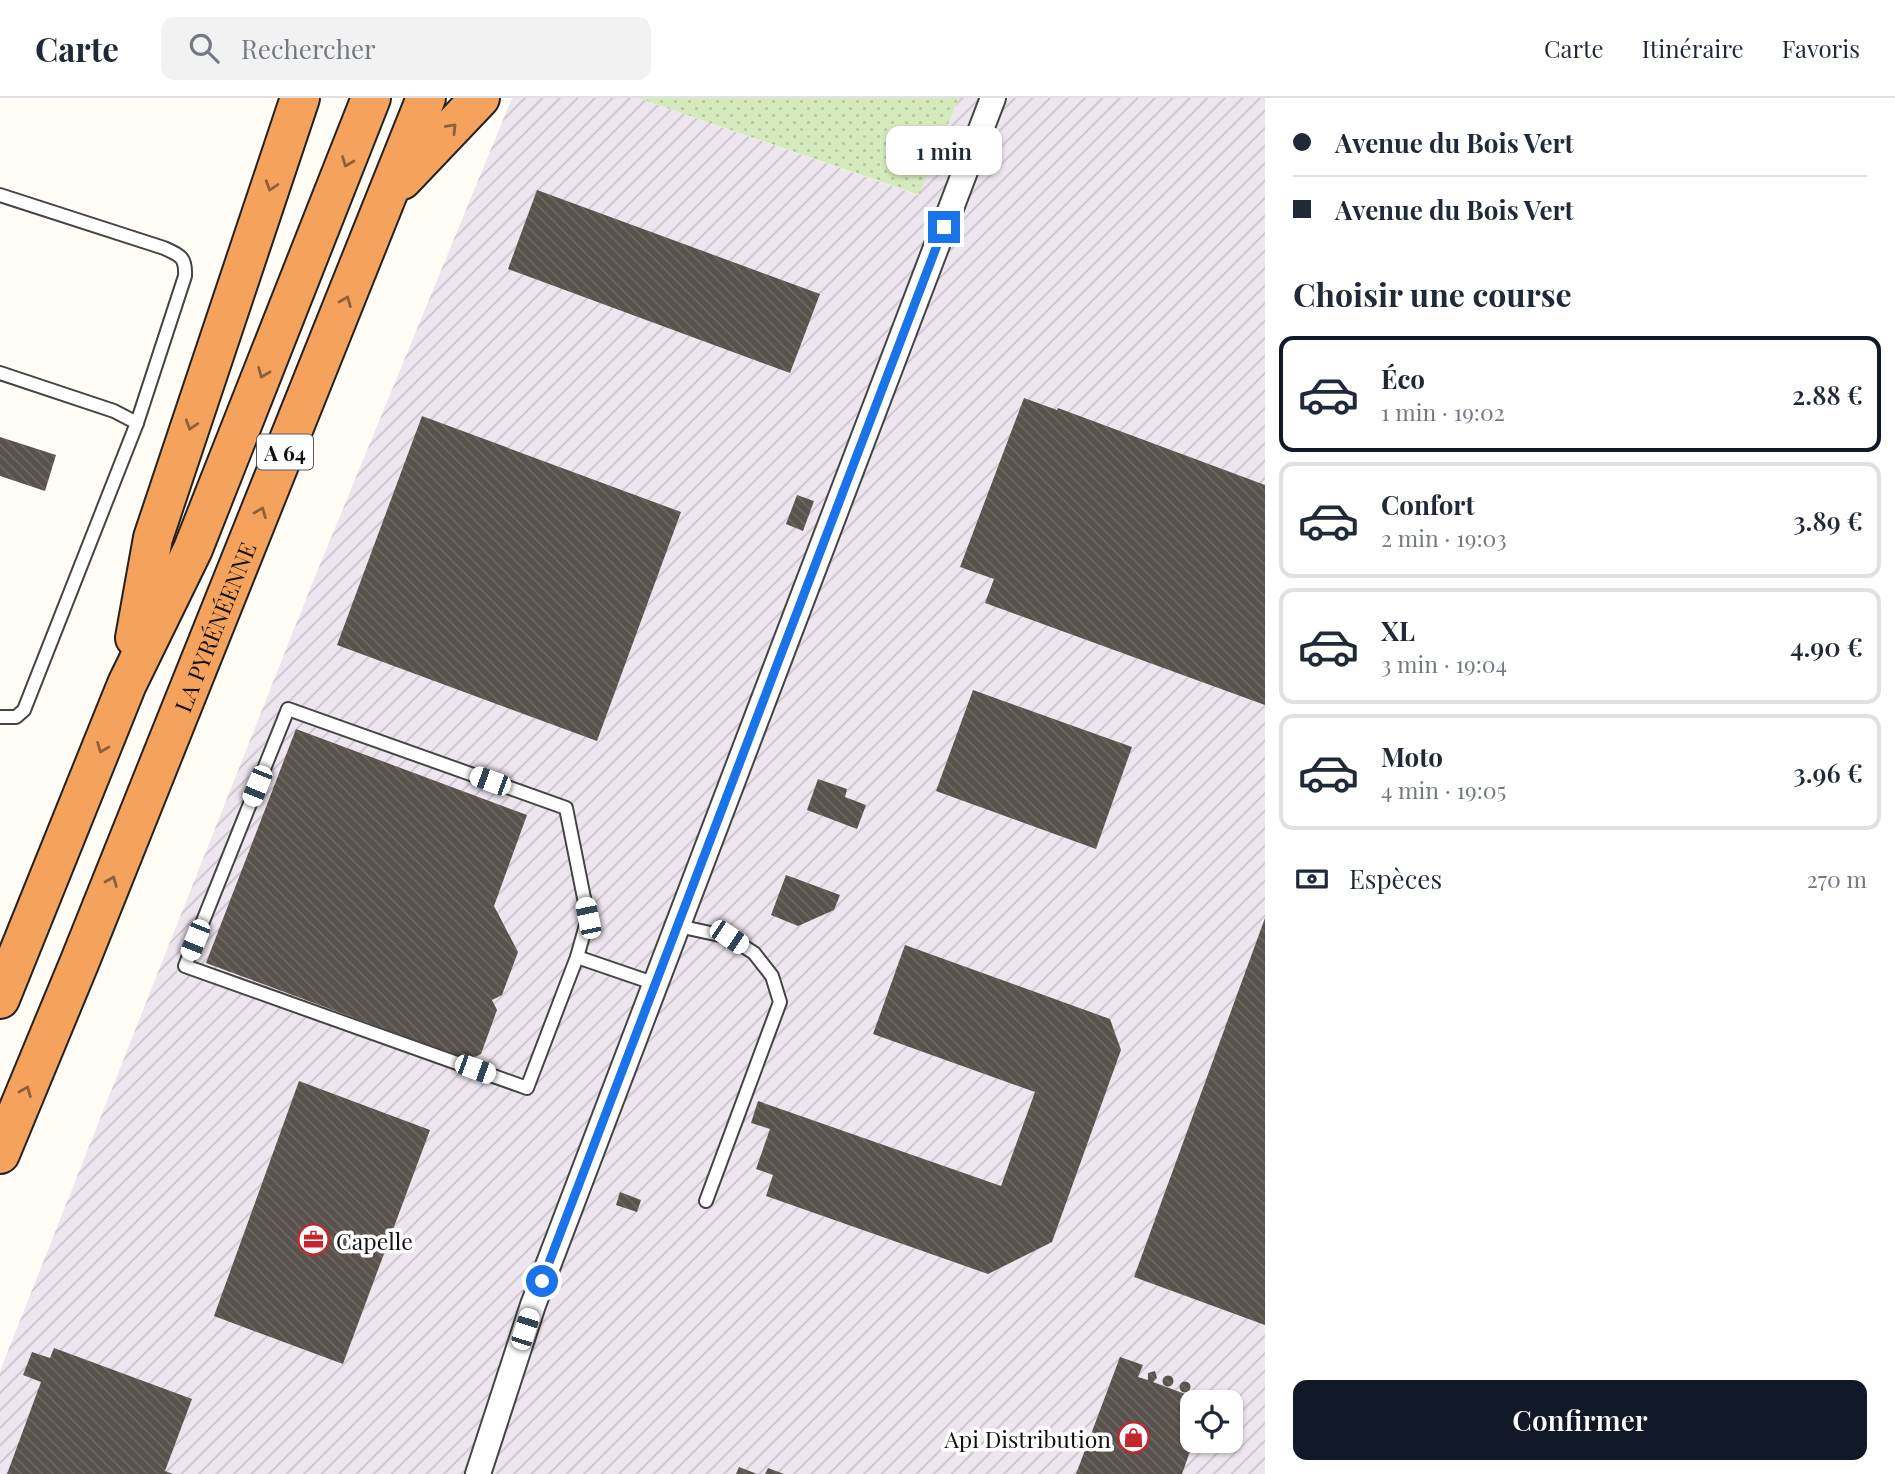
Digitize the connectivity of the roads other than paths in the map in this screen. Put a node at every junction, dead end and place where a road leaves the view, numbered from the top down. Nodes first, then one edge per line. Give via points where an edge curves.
1 (300, 98) edge
2 (371, 98) edge
3 (426, 98) edge
4 (480, 98) edge
5 (993, 98) edge
6 (390, 193) junction
7 (0, 195) edge
8 (0, 373) edge
9 (137, 423) junction
10 (127, 684) junction
11 (0, 717) edge
12 (678, 926) junction
13 (577, 957) junction
14 (656, 984) junction
15 (0, 999) edge
16 (0, 1154) edge
17 (706, 1201) dead end
18 (478, 1474) edge

1 -> 10 highway via 153,538
2 -> 10 highway, A 64 via 193,549
3 - 6 highway, LA PYRÉNÉENNE / A 64
6 -> 4 highway
5 - 12 street
16 -> 6 highway, LA PYRÉNÉENNE / A 64
7 - 9 lane via 179,255 185,276
8 - 9 lane
9 - 11 lane via 24,710 16,717
10 -> 15 highway, A 64
12 - 14 street
12 - 17 lane via 729,937 754,953 772,976 780,1002
13 - 13 lane via 588,918 566,808 288,709 185,966 527,1088
13 - 14 lane
14 - 18 street via 533,1306

